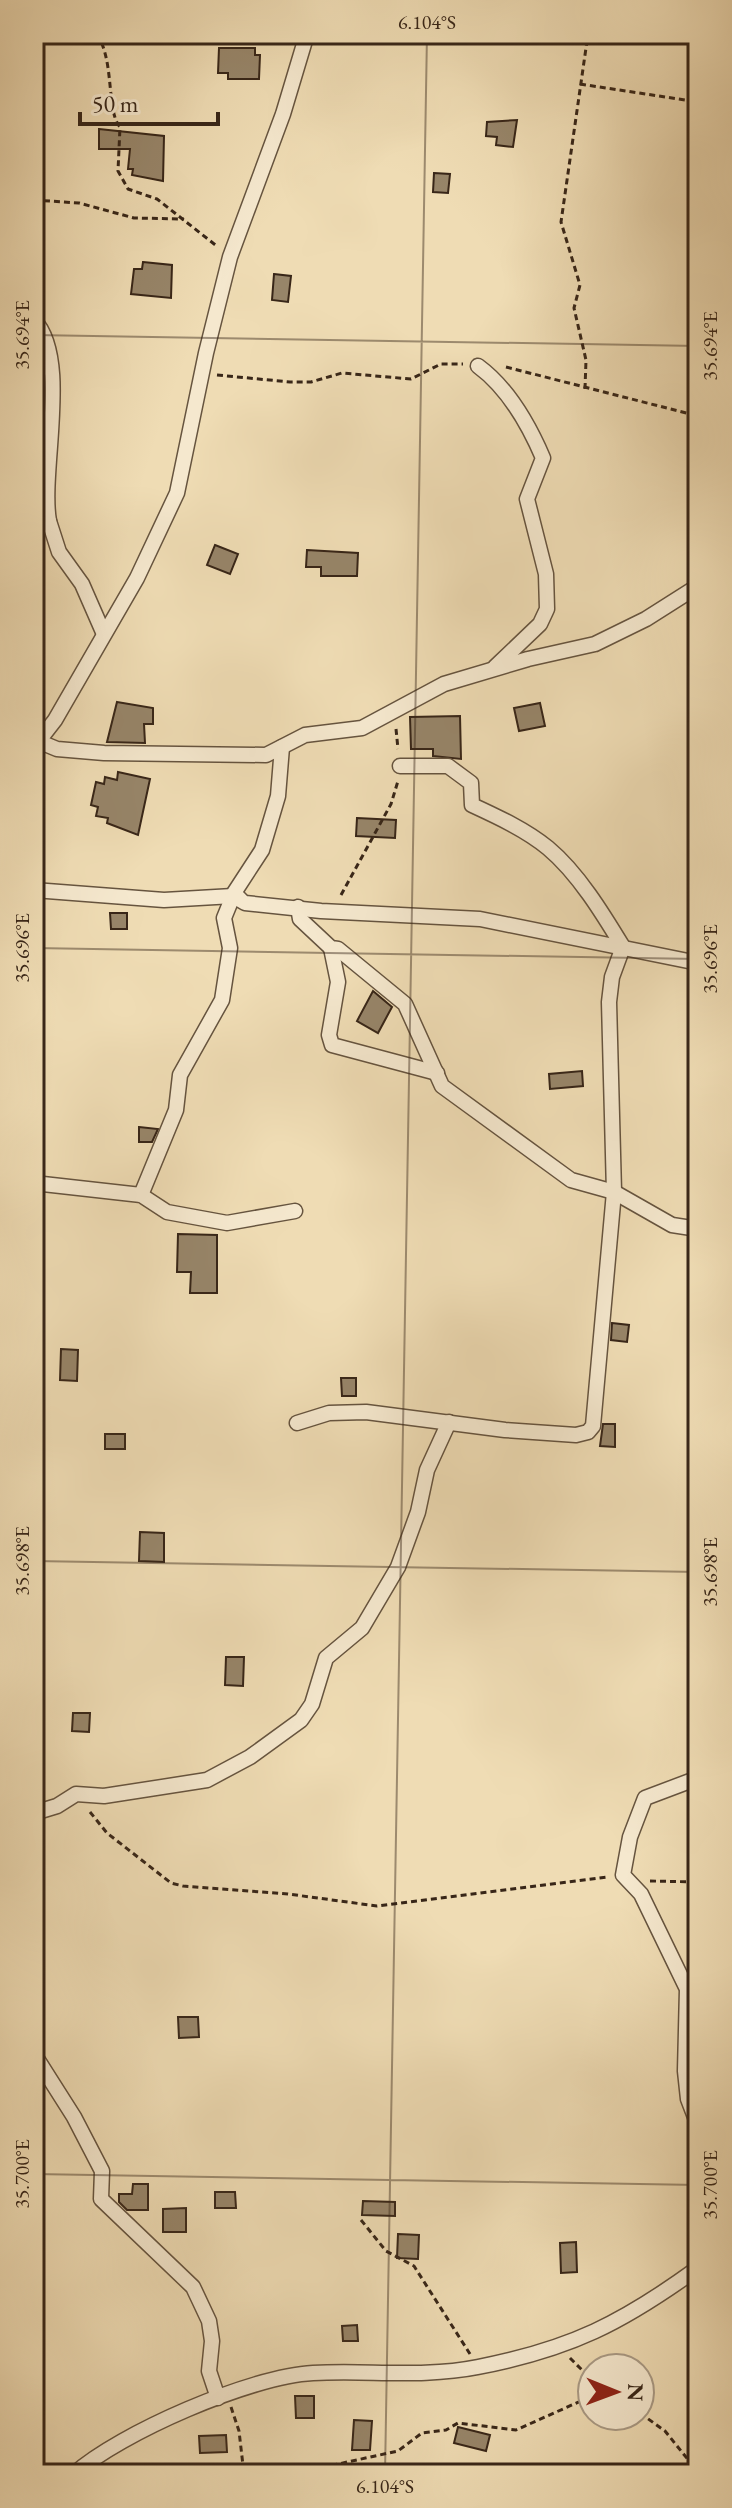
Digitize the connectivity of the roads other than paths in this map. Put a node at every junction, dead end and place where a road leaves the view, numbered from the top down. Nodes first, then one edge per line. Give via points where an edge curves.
1 (41, 34) edge
2 (307, 34) edge
3 (34, 39) edge
4 (34, 320) edge
5 (478, 366) road end
6 (34, 512) edge
7 (49, 521) junction
8 (698, 586) edge
9 (103, 632) junction
10 (490, 671) junction
11 (37, 744) edge
12 (282, 747) junction
13 (400, 766) road end
14 (34, 890) edge
15 (239, 900) junction
16 (298, 907) junction
17 (623, 947) junction
18 (331, 948) junction
19 (698, 963) edge
20 (437, 1073) junction
21 (34, 1183) edge
22 (614, 1192) junction
23 (141, 1195) junction
24 (295, 1211) dead end
25 (698, 1229) edge
26 (449, 1422) junction
27 (297, 1423) dead end
28 (698, 1778) edge
29 (34, 1813) edge
30 (34, 2054) edge
31 (698, 2125) edge
32 (698, 2268) edge
33 (222, 2396) junction
34 (74, 2474) edge

1 - 3 street
2 - 9 street via 230,257 177,493 137,578
4 - 7 street via 48,356 53,404
5 - 10 street via 499,382 543,458 527,499 550,593 540,624
6 - 7 street
7 - 9 street via 59,552 82,584
8 - 10 street via 595,644
9 - 11 street
10 - 12 street via 416,696 362,728 305,735
11 - 12 street via 88,752 251,757
12 - 15 street via 278,796 262,850 234,893
13 - 17 street via 448,766 471,783 472,805 548,848
14 - 15 street
15 - 16 street
15 - 23 street via 224,918 230,948 222,1000 180,1075 176,1110
16 - 17 street via 480,919
16 - 18 street via 300,919
17 - 19 street
17 - 22 street via 609,1002
18 - 20 street via 405,1004
18 - 20 street via 338,969 332,1045
20 - 22 street via 442,1086 571,1180
21 - 23 street
22 - 25 street via 672,1225
22 - 26 street via 593,1426 576,1435
23 - 24 street via 167,1212 227,1223
26 - 27 street via 345,1412
26 - 29 street via 427,1470 398,1567 362,1628 326,1658 312,1704 301,1720 207,1780 104,1796 76,1794
28 - 31 street via 645,1798 623,1875 641,1894 687,1989 685,2071
30 - 33 street via 102,2171 101,2199 193,2287 211,2329 209,2371
32 - 33 street via 621,2321 553,2349 478,2367 418,2374 291,2375
33 - 34 street via 157,2424

